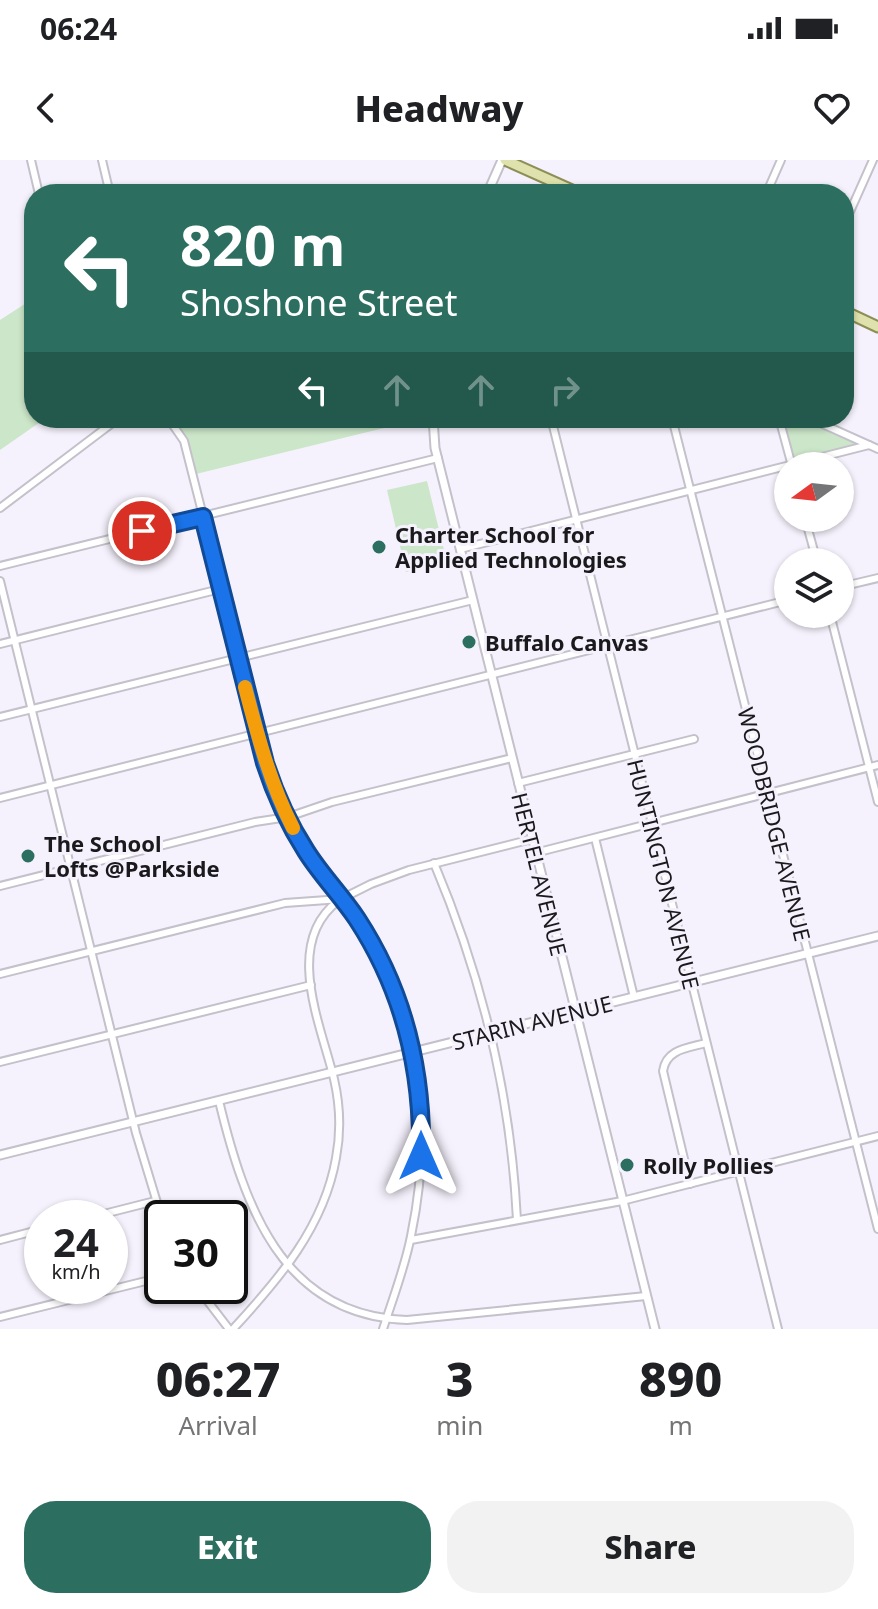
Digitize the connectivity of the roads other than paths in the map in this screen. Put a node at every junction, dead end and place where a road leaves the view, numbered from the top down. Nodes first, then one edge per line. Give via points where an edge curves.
1 (31, 160) edge
2 (102, 160) edge
3 (504, 160) edge
4 (781, 160) edge
5 (873, 160) edge
6 (37, 184) edge
7 (108, 184) edge
8 (492, 184) edge
9 (558, 184) edge
10 (770, 184) edge
11 (854, 203) edge
12 (854, 316) edge
13 (878, 327) edge
14 (106, 428) edge
15 (175, 428) edge
16 (434, 428) edge
17 (553, 428) edge
18 (674, 428) edge
19 (782, 428) edge
20 (831, 428) edge
21 (869, 445) junction
22 (878, 449) edge
23 (788, 452) edge
24 (842, 452) edge
25 (438, 458) junction
26 (774, 469) edge
27 (690, 490) junction
28 (0, 508) edge
29 (203, 517) junction
30 (576, 520) junction
31 (460, 549) junction
32 (0, 566) edge
33 (878, 578) edge
34 (0, 581) edge
35 (854, 584) edge
36 (220, 589) junction
37 (473, 600) junction
38 (774, 604) edge
39 (722, 617) junction
40 (834, 628) edge
41 (15, 640) junction
42 (0, 644) edge
43 (609, 645) junction
44 (238, 658) junction
45 (492, 676) junction
46 (32, 709) junction
47 (0, 717) edge
48 (257, 734) junction
49 (694, 739) dead end
50 (635, 754) junction
51 (512, 758) junction
52 (878, 765) edge
53 (869, 768) junction
54 (518, 783) junction
55 (51, 786) junction
56 (767, 794) junction
57 (0, 798) edge
58 (878, 802) edge
59 (288, 817) junction
60 (651, 823) junction
61 (595, 838) junction
62 (532, 839) junction
63 (535, 853) junction
64 (434, 863) junction
65 (71, 868) junction
66 (0, 886) edge
67 (341, 899) junction
68 (878, 936) edge
69 (92, 951) junction
70 (807, 954) junction
71 (0, 974) edge
72 (691, 983) junction
73 (311, 985) junction
74 (634, 997) junction
75 (575, 1012) junction
76 (490, 1033) junction
77 (113, 1034) junction
78 (706, 1043) junction
79 (413, 1052) junction
80 (0, 1062) edge
81 (332, 1072) junction
82 (219, 1101) junction
83 (134, 1122) junction
84 (878, 1136) edge
85 (856, 1141) junction
86 (0, 1155) edge
87 (738, 1172) junction
88 (690, 1184) junction
89 (155, 1200) edge
90 (622, 1201) junction
91 (517, 1220) junction
92 (878, 1229) edge
93 (24, 1234) edge
94 (0, 1240) edge
95 (411, 1240) junction
96 (288, 1264) junction
97 (144, 1281) edge
98 (646, 1296) junction
99 (211, 1304) edge
100 (0, 1317) edge
101 (387, 1319) junction
102 (231, 1329) edge
103 (383, 1329) edge
104 (655, 1329) edge
105 (778, 1329) edge

1 - 6 street
2 - 7 street
3 - 8 street
3 - 9 main road
4 - 10 street
5 - 11 street
12 - 13 main road
14 - 28 street
15 - 29 street via 184,441
16 - 25 street, HERTEL AVENUE
17 - 30 street, HUNTINGTON AVENUE
18 - 27 street, WOODBRIDGE AVENUE
19 - 23 street
20 - 21 street
21 - 22 street
21 - 24 street
25 - 29 street
25 - 31 street, HERTEL AVENUE
26 - 27 street
27 - 30 street
27 - 39 street, WOODBRIDGE AVENUE
29 - 32 street
29 - 36 street
30 - 31 street
30 - 43 street, HUNTINGTON AVENUE
31 - 37 street, HERTEL AVENUE
33 - 35 street
34 - 41 street
36 - 41 street
36 - 44 street
37 - 44 street
37 - 45 street, HERTEL AVENUE
38 - 39 street
39 - 43 street
39 - 56 street, WOODBRIDGE AVENUE
40 - 53 street
41 - 42 street
41 - 46 street
43 - 45 street
43 - 50 street, HUNTINGTON AVENUE
44 - 46 street
44 - 48 street
45 - 48 street
45 - 51 street, HERTEL AVENUE
46 - 47 street
46 - 55 street
48 - 55 street
48 - 59 street
49 - 50 street
50 - 54 street
50 - 60 street, HUNTINGTON AVENUE
51 - 54 street, HERTEL AVENUE
51 - 59 street
52 - 53 street
53 - 56 street
53 - 58 street
54 - 62 street, HERTEL AVENUE
55 - 57 street
55 - 65 street
56 - 60 street
56 - 70 street, WOODBRIDGE AVENUE
59 - 65 street
59 - 67 street
60 - 61 street
60 - 72 street, HUNTINGTON AVENUE
61 - 63 street
61 - 74 street
62 - 63 street, HERTEL AVENUE
62 - 64 street
63 - 75 street, HERTEL AVENUE
64 - 67 street
64 - 76 street
65 - 66 street
65 - 69 street
67 - 69 street via 285,903
67 - 73 street via 328,909 314,936
67 - 79 street via 390,981
68 - 70 street, STARIN AVENUE
69 - 71 street
69 - 77 street
70 - 72 street, STARIN AVENUE
70 - 85 street, WOODBRIDGE AVENUE
72 - 74 street, STARIN AVENUE
72 - 78 street, HUNTINGTON AVENUE
73 - 77 street
73 - 81 street
74 - 75 street, STARIN AVENUE
75 - 76 street, STARIN AVENUE
75 - 90 street, HERTEL AVENUE
76 - 79 street, STARIN AVENUE
76 - 91 street via 509,1123
77 - 80 street
77 - 83 street
78 - 87 street, HUNTINGTON AVENUE
78 - 88 street via 673,1052 663,1071
79 - 81 street, STARIN AVENUE
79 - 95 street via 422,1130
81 - 82 street, STARIN AVENUE
81 - 96 street via 339,1127 334,1170 314,1225
82 - 83 street, STARIN AVENUE
82 - 96 street via 246,1193
83 - 86 street, STARIN AVENUE
83 - 89 street
84 - 85 street
85 - 87 street
85 - 92 street, WOODBRIDGE AVENUE
87 - 88 street
87 - 105 street, HUNTINGTON AVENUE
88 - 90 street
90 - 91 street
90 - 98 street, HERTEL AVENUE
91 - 95 street
93 - 94 street
95 - 101 street
96 - 101 street via 329,1300
96 - 102 street
97 - 100 street
98 - 101 street
98 - 104 street, HERTEL AVENUE
99 - 102 street
101 - 103 street

